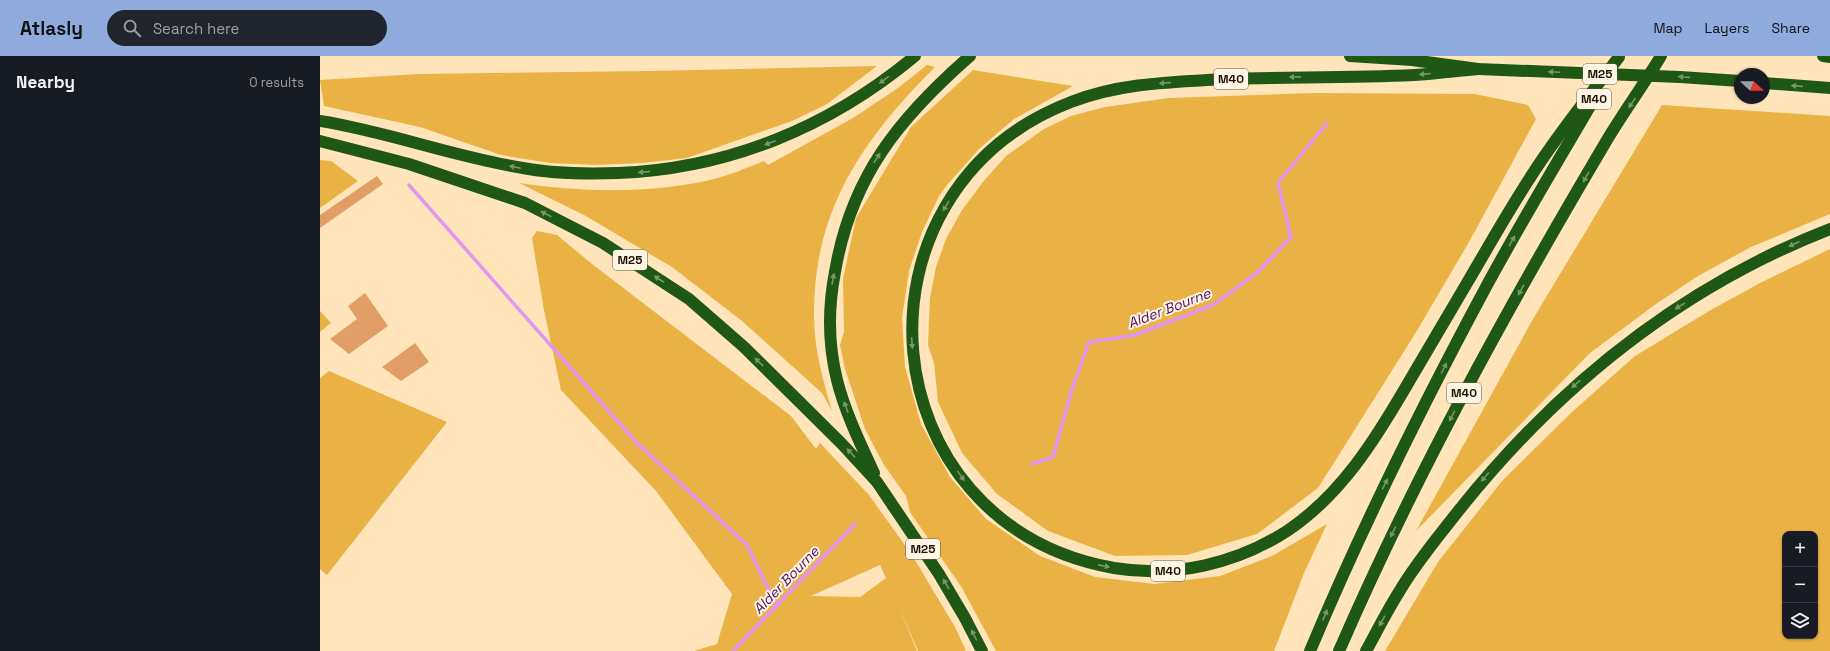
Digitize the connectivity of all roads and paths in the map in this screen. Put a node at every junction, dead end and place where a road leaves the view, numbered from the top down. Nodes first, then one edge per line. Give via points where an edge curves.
1 (915, 56) edge
2 (970, 56) edge
3 (1350, 56) edge
4 (1619, 56) edge
5 (1663, 56) edge
6 (1823, 56) edge
7 (1830, 57) edge
8 (1478, 70) junction
9 (1734, 81) edge
10 (1770, 83) edge
11 (1830, 88) edge
12 (320, 121) edge
13 (320, 142) edge
14 (1830, 229) edge
15 (877, 482) junction
16 (982, 651) edge
17 (1310, 651) edge
18 (1338, 651) edge
19 (1366, 651) edge

1 -> 12 highway via 854,101 794,133 748,151 660,170 600,174 536,170
15 -> 2 highway, M25 via 841,394 832,351 830,306 838,252 856,195 886,144 918,107
3 - 8 highway, M25 via 1412,60
8 -> 4 highway, M40 via 1416,75 1269,77 1141,85 1092,94 1066,104 1024,124 997,144 965,178 938,219 919,272 913,305 913,358 923,405 945,452 966,482 987,506 1023,533 1067,555 1105,566 1153,572 1182,570 1234,558 1290,529 1319,506 1358,464 1556,140
17 -> 4 highway, M40 via 1354,548 1464,329
5 -> 18 highway, M40 via 1605,143 1479,365 1391,536
6 - 7 highway
9 -> 8 highway, M25
11 -> 10 highway
15 -> 13 highway, M25 via 744,347 689,299 603,243 525,203 409,164
14 -> 19 highway via 1760,260 1676,308 1618,350 1562,397 1504,456 1419,561 1398,592
16 -> 15 highway, M25 via 939,574

